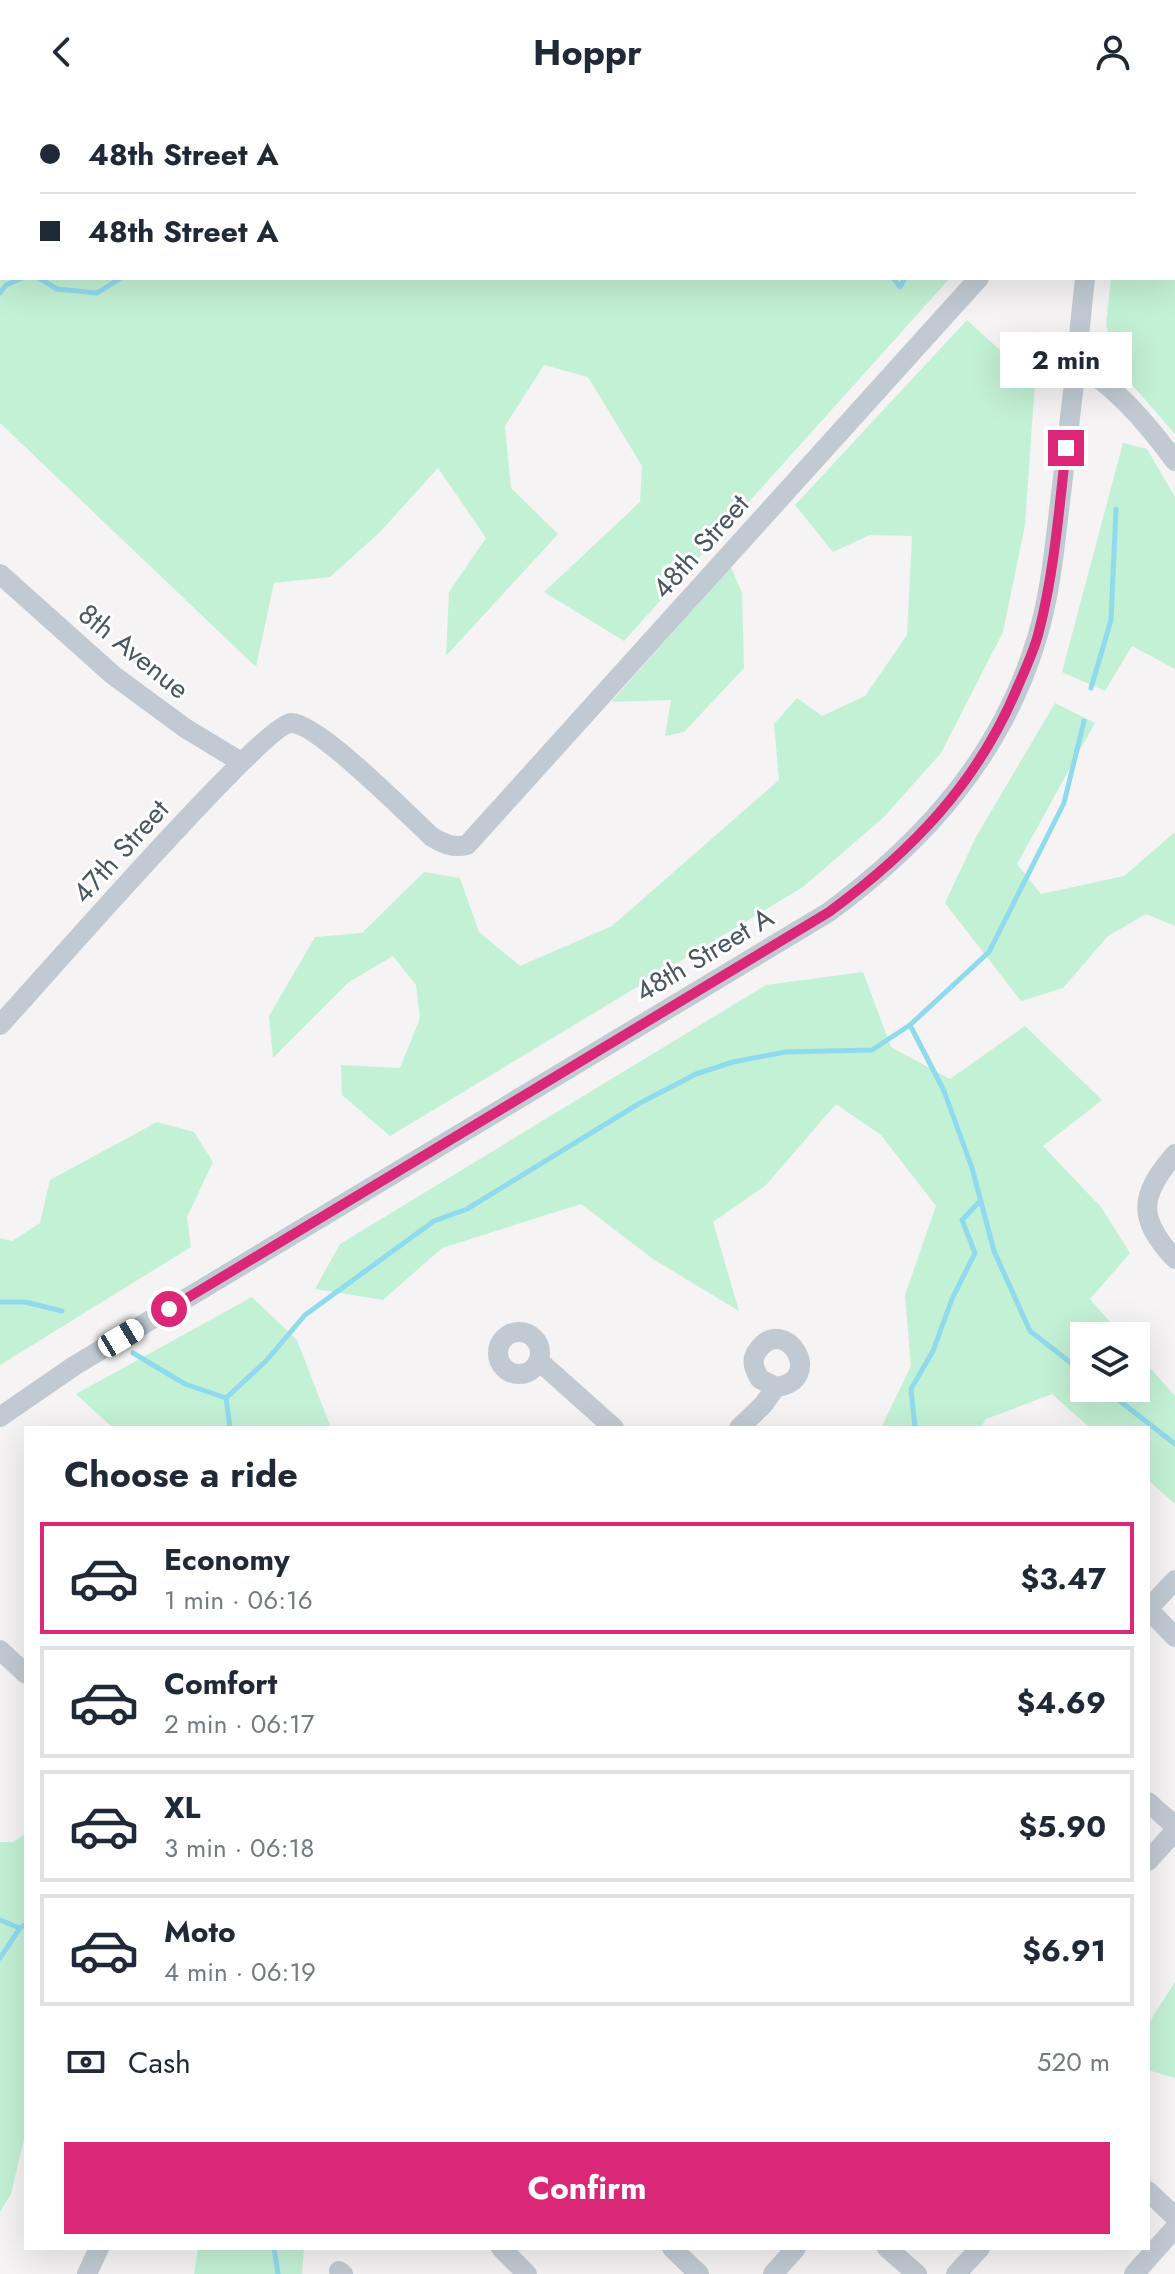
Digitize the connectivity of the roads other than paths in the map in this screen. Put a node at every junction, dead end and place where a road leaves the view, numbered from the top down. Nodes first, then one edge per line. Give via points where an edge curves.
1 (977, 280) edge
2 (1085, 280) edge
3 (1077, 366) junction
4 (1175, 461) edge
5 (0, 574) edge
6 (289, 723) joint
7 (241, 762) junction
8 (0, 1025) edge
9 (1175, 1154) edge
10 (1175, 1259) edge
11 (539, 1361) dead end
12 (776, 1387) dead end
13 (0, 1417) edge
14 (612, 1426) edge
15 (741, 1426) edge
16 (1175, 1580) edge
17 (1150, 1607) edge
18 (1150, 1611) edge
19 (1175, 1637) edge
20 (0, 1650) edge
21 (24, 1672) edge
22 (1150, 1804) edge
23 (1175, 1828) edge
24 (1150, 1859) edge
25 (1150, 2193) edge
26 (1175, 2217) edge
27 (1175, 2228) edge
28 (98, 2250) edge
29 (503, 2250) edge
30 (674, 2250) edge
31 (794, 2250) edge
32 (889, 2250) edge
33 (978, 2250) edge
34 (87, 2274) edge
35 (527, 2274) edge
36 (699, 2274) edge
37 (773, 2274) edge
38 (917, 2274) edge
39 (956, 2274) edge
40 (1134, 2274) edge

1 - 6 street, 48th Street via 467,845 444,845 432,837 349,761 306,727
2 - 3 street, 48th Street A
3 - 4 street via 1127,405
3 - 13 street, 48th Street A via 1038,637 995,735 920,836 829,912 74,1366
5 - 7 street, 8th Avenue via 113,675
6 - 7 street, 47th Street
7 - 8 street, 47th Street
9 - 10 street via 1149,1192 1147,1208 1153,1233
11 - 14 street
12 - 15 street
16 - 17 street
18 - 19 street
20 - 21 street
22 - 23 street
23 - 24 street
25 - 26 street
27 - 40 street
28 - 34 street
29 - 35 street
30 - 36 street
31 - 37 street
32 - 38 street
33 - 39 street

